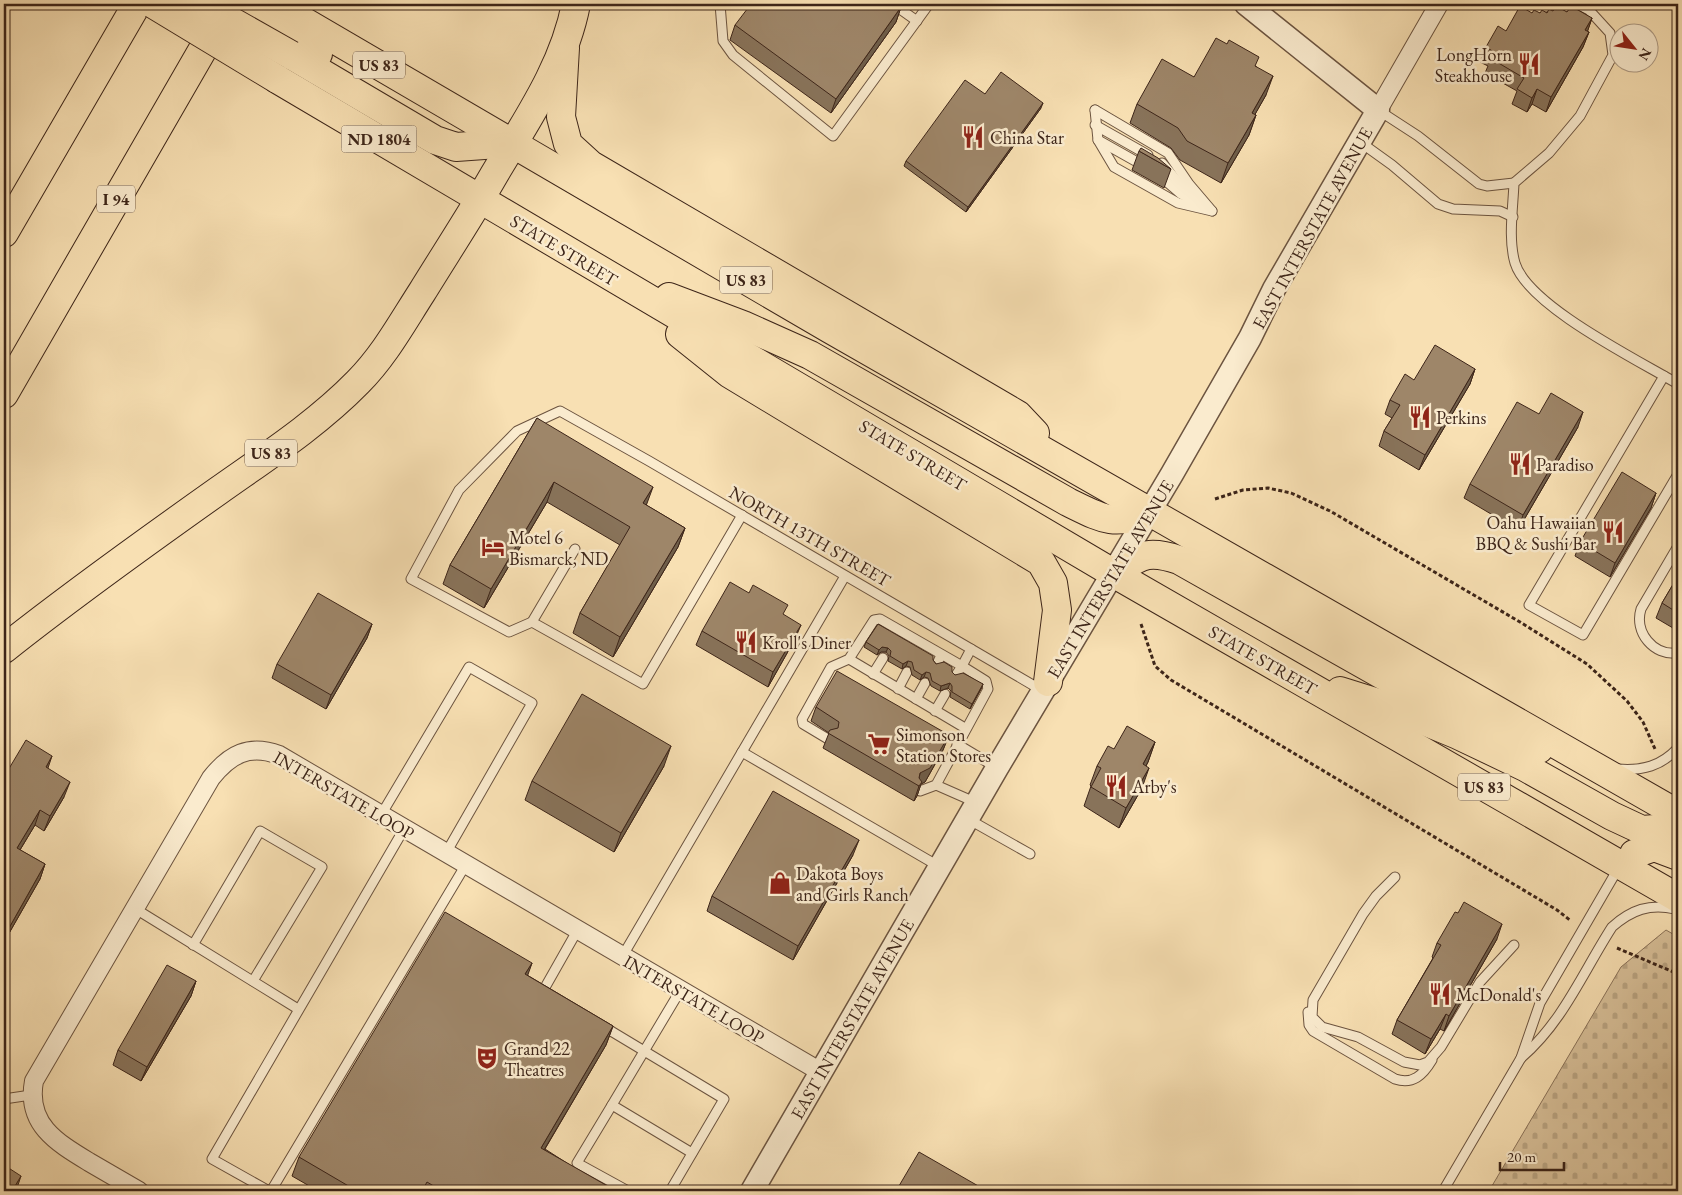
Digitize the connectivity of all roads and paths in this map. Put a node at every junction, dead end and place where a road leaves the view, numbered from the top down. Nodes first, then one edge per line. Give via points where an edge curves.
1 (137, 4) edge
2 (153, 4) edge
3 (201, 4) edge
4 (229, 4) edge
5 (274, 4) edge
6 (576, 4) edge
7 (720, 4) edge
8 (894, 4) edge
9 (929, 4) edge
10 (1246, 4) edge
11 (1439, 4) edge
12 (1577, 4) edge
13 (917, 21) junction
14 (566, 39) junction
15 (299, 41) junction
16 (1378, 110) junction
17 (1095, 125) junction
18 (1098, 140) junction
19 (1359, 142) junction
20 (513, 143) junction
21 (1514, 183) junction
22 (480, 200) junction
23 (1212, 211) junction
24 (1513, 217) junction
25 (4, 233) edge
26 (620, 282) junction
27 (1664, 376) junction
28 (1678, 384) edge
29 (4, 394) edge
30 (1059, 461) junction
31 (1678, 474) edge
32 (1215, 500) dead end
33 (1149, 512) junction
34 (742, 515) junction
35 (1678, 546) edge
36 (575, 549) dead end
37 (1113, 573) junction
38 (845, 576) junction
39 (532, 622) junction
40 (1142, 624) dead end
41 (899, 630) junction
42 (894, 639) edge
43 (923, 644) junction
44 (4, 649) edge
45 (971, 649) junction
46 (918, 653) edge
47 (1678, 653) edge
48 (942, 655) junction
49 (883, 658) dead end
50 (849, 659) junction
51 (937, 664) edge
52 (962, 666) junction
53 (907, 672) dead end
54 (873, 674) junction
55 (956, 675) edge
56 (1291, 676) junction
57 (925, 683) dead end
58 (1046, 686) junction
59 (898, 689) junction
60 (945, 694) dead end
61 (916, 699) junction
62 (935, 711) junction
63 (965, 728) junction
64 (828, 739) edge
65 (957, 744) junction
66 (1678, 748) edge
67 (1655, 749) dead end
68 (742, 752) junction
69 (997, 768) junction
70 (1597, 768) junction
71 (936, 785) junction
72 (920, 791) edge
73 (973, 811) junction
74 (381, 815) junction
75 (1675, 821) edge
76 (404, 829) junction
77 (446, 853) junction
78 (1030, 854) dead end
79 (1678, 856) edge
80 (1627, 860) junction
81 (466, 866) junction
82 (941, 868) junction
83 (1395, 877) dead end
84 (1678, 898) edge
85 (134, 908) junction
86 (1678, 909) edge
87 (1573, 923) dead end
88 (577, 931) junction
89 (194, 945) junction
90 (1514, 945) dead end
91 (1612, 946) dead end
92 (622, 957) junction
93 (1678, 974) edge
94 (253, 981) junction
95 (680, 991) junction
96 (1313, 1000) junction
97 (560, 1001) edge
98 (298, 1009) junction
99 (594, 1021) edge
100 (645, 1051) junction
101 (1435, 1056) junction
102 (1521, 1058) junction
103 (821, 1072) junction
104 (32, 1096) junction
105 (4, 1099) edge
106 (612, 1105) junction
107 (692, 1153) junction
108 (139, 1191) edge
109 (270, 1191) edge
110 (628, 1191) edge
111 (670, 1191) edge
112 (752, 1191) edge
113 (1443, 1191) edge

1 - 25 highway
2 - 22 highway, STATE STREET / ND 1804, bridge
3 - 15 highway, bridge
4 - 15 highway
4 - 29 highway, I 94
5 - 15 highway, US 83
6 - 14 highway
7 - 13 lane via 723,41 733,55 833,136
8 - 13 lane
9 - 13 lane
10 - 16 street, EAST INTERSTATE AVENUE
11 - 16 street
12 - 21 lane via 1588,10 1610,33 1613,55 1580,116 1549,153
14 - 20 highway via 558,62
14 - 30 highway via 562,117 568,144 591,165 1018,415
15 - 20 highway, US 83 via 450,106
15 - 20 highway via 435,140 456,147
16 - 19 street, EAST INTERSTATE AVENUE
16 - 21 lane via 1418,136 1479,184
17 - 18 lane
17 - 23 lane via 1162,163 1185,190
17 - 23 lane via 1095,110 1168,152
18 - 23 lane via 1155,172 1181,194
18 - 23 lane via 1114,167 1178,203
19 - 24 lane via 1438,204 1453,209 1500,211
19 - 33 street, EAST INTERSTATE AVENUE
20 - 22 highway
20 - 30 highway, US 83
21 - 24 lane
22 - 26 highway, STATE STREET / US 83
22 - 44 highway, US 83 via 376,361 339,401 290,440 59,605
24 - 27 lane via 1515,262 1522,278 1535,293 1575,322
26 - 33 highway via 676,299 810,355 1098,517 1115,521
26 - 37 highway, STATE STREET / US 83
26 - 58 highway via 730,374 1041,562 1053,583 1056,610
27 - 28 lane
27 - 31 lane via 1528,605 1584,635
30 - 33 highway, US 83
32 - 67 path via 1242,490 1268,488 1291,493 1330,511 1578,657 1608,680 1628,701 1643,722
33 - 37 street, EAST INTERSTATE AVENUE
33 - 70 highway, US 83
34 - 38 lane, NORTH 13TH STREET
34 - 39 lane via 644,684
34 - 39 lane, NORTH 13TH STREET via 560,411 517,431 459,490 410,578 509,632
35 - 47 lane via 1638,617 1644,638 1664,652
36 - 39 lane
37 - 56 highway, STATE STREET / US 83
37 - 58 street, EAST INTERSTATE AVENUE
37 - 70 highway via 1141,556 1159,553 1179,560 1441,708 1514,742
38 - 45 lane, NORTH 13TH STREET
38 - 68 lane
40 - 87 path via 1153,661 1171,680 1557,910
41 - 42 lane
41 - 43 lane
41 - 50 lane via 880,619 874,620
43 - 46 lane
43 - 48 lane
45 - 52 lane
45 - 58 lane, NORTH 13TH STREET
48 - 51 lane
48 - 52 lane
49 - 54 lane
50 - 54 lane
50 - 64 lane via 831,667 802,719 804,724
52 - 55 lane
52 - 63 lane via 986,681 988,689
53 - 59 lane
54 - 59 lane
56 - 75 highway via 1388,706 1458,734 1642,830
56 - 80 highway, STATE STREET / US 83
57 - 61 lane
58 - 69 street, EAST INTERSTATE AVENUE
59 - 61 lane
60 - 62 lane
61 - 62 lane
62 - 63 lane
63 - 65 lane
65 - 69 lane
65 - 71 lane
66 - 70 lane via 1650,768
68 - 82 lane
68 - 92 lane
69 - 73 street, EAST INTERSTATE AVENUE
70 - 75 highway, US 83
71 - 72 lane
71 - 73 lane
73 - 78 lane
73 - 82 street, EAST INTERSTATE AVENUE
74 - 76 street, INTERSTATE LOOP
74 - 77 lane via 469,666 532,703
74 - 85 street, INTERSTATE LOOP via 279,755 266,750 241,752 230,758 211,778
75 - 80 lane
76 - 77 street, INTERSTATE LOOP
76 - 98 lane
77 - 81 street, INTERSTATE LOOP
79 - 80 highway via 1654,847
80 - 84 highway, STATE STREET / US 83
80 - 102 lane via 1540,1003
81 - 88 street, INTERSTATE LOOP
81 - 109 lane
82 - 103 street, EAST INTERSTATE AVENUE
83 - 96 lane via 1363,914
85 - 89 lane
85 - 104 street, INTERSTATE LOOP via 40,1067
86 - 102 lane via 1651,907 1638,910 1612,927 1561,1015
88 - 92 street, INTERSTATE LOOP
88 - 97 lane via 543,991
89 - 94 lane
89 - 94 lane via 260,831 322,867
90 - 101 lane via 1480,982
91 - 93 path
92 - 95 street, INTERSTATE LOOP
94 - 98 lane
95 - 100 lane
95 - 103 street, INTERSTATE LOOP
96 - 101 lane via 1312,1017 1322,1027 1358,1037 1412,1065 1428,1062
96 - 101 lane via 1307,1018 1313,1031 1389,1076 1402,1081 1415,1079
98 - 109 lane via 212,1160
99 - 100 lane
100 - 106 lane
100 - 107 lane via 724,1099
102 - 113 lane
103 - 112 street, EAST INTERSTATE AVENUE
104 - 105 lane
104 - 108 street via 34,1110 50,1136
106 - 107 lane
106 - 110 lane via 578,1163
107 - 111 lane

